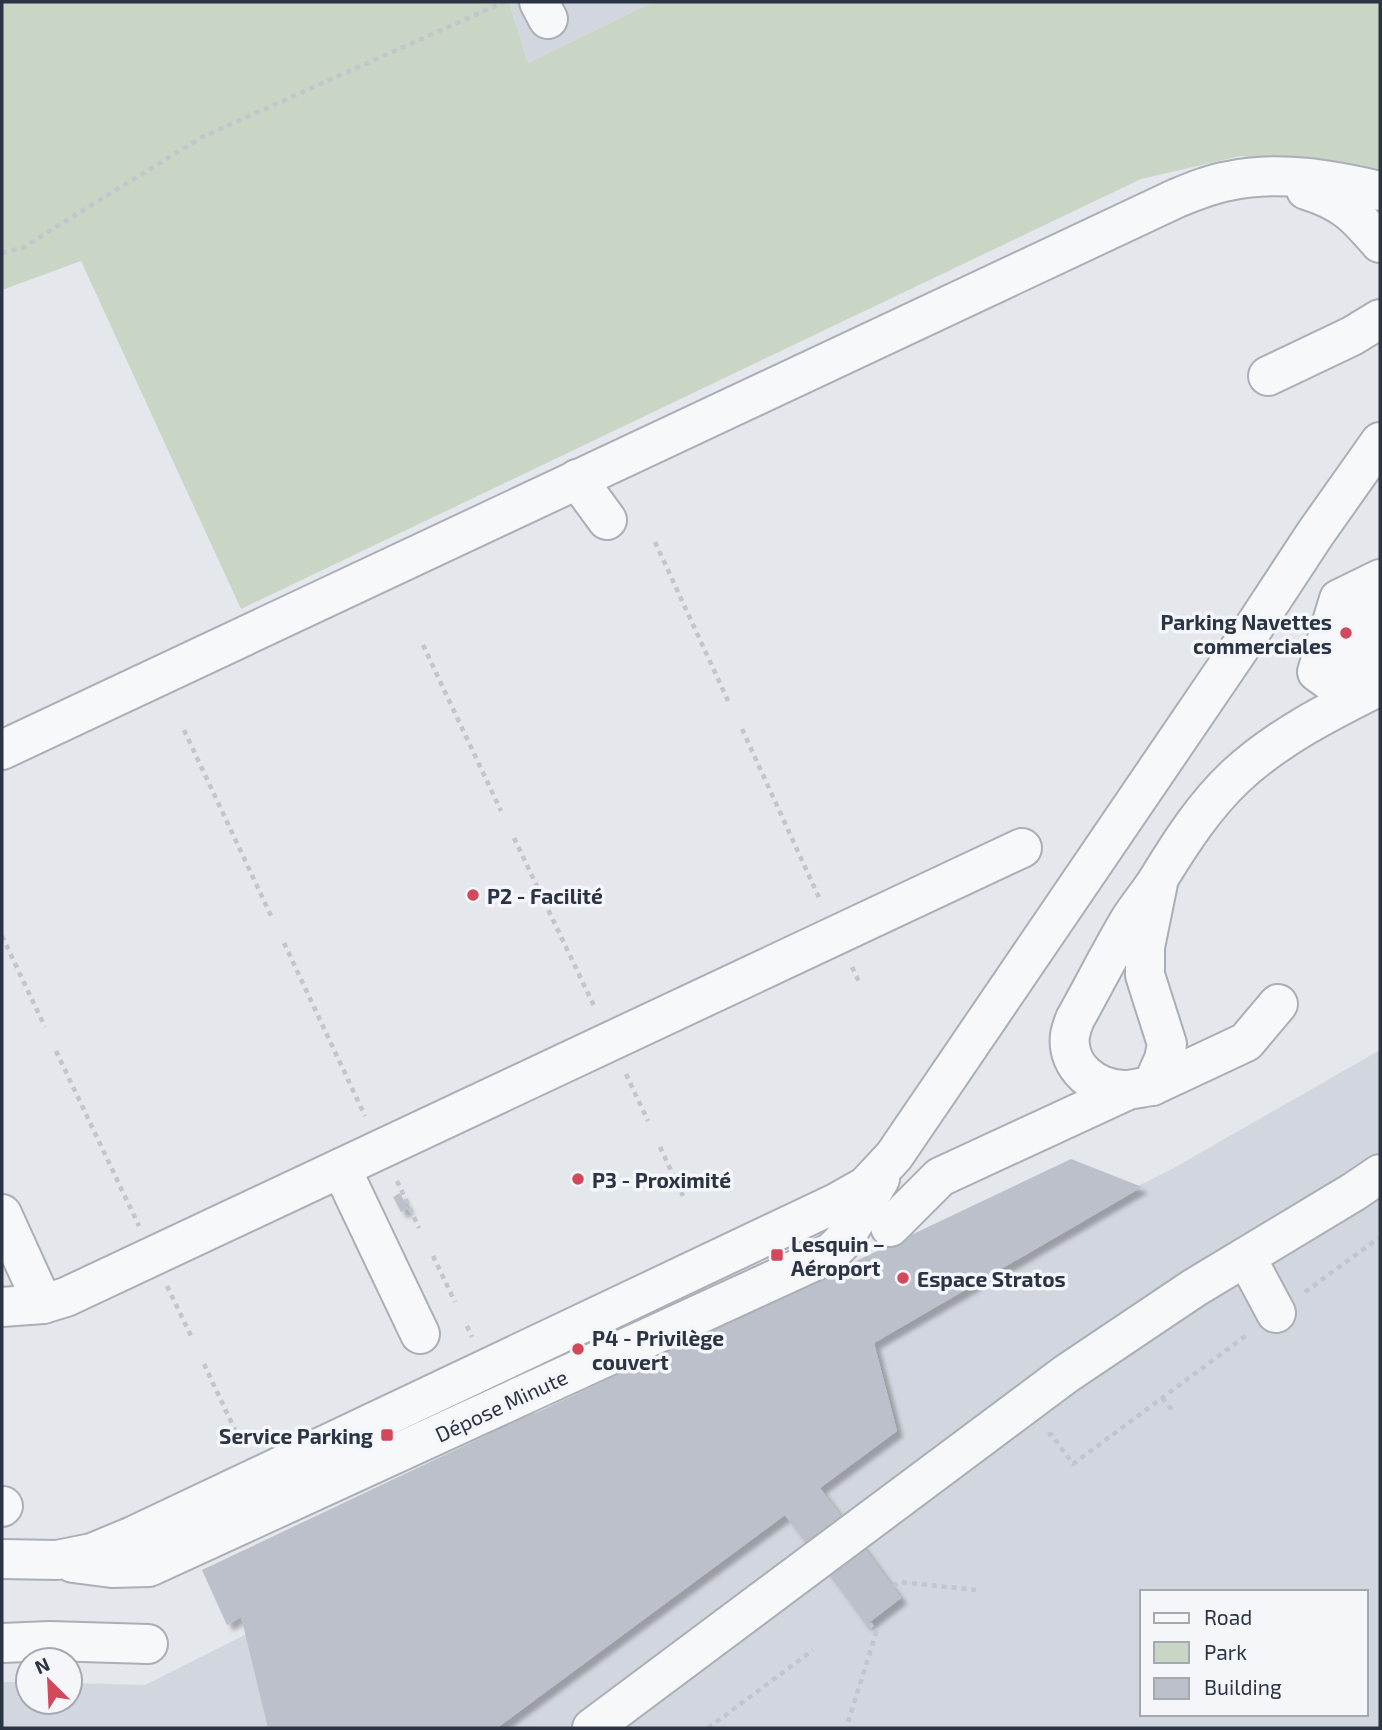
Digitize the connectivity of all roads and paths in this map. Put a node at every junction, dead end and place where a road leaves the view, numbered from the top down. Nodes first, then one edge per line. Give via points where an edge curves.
1 (505, 2) edge
2 (1257, 177) junction
3 (1380, 191) edge
4 (1380, 243) edge
5 (2, 253) edge
6 (1380, 319) edge
7 (1380, 343) edge
8 (1322, 370) dead end
9 (1268, 376) dead end
10 (1380, 442) edge
11 (577, 479) junction
12 (607, 520) dead end
13 (655, 542) dead end
14 (1380, 579) edge
15 (1380, 597) edge
16 (423, 645) dead end
17 (1371, 670) edge
18 (730, 705) dead end
19 (742, 729) dead end
20 (184, 730) dead end
21 (2, 750) edge
22 (501, 811) dead end
23 (514, 838) dead end
24 (1022, 848) dead end
25 (1159, 878) junction
26 (825, 910) dead end
27 (273, 920) dead end
28 (2, 936) edge
29 (284, 943) dead end
30 (598, 1016) dead end
31 (45, 1027) dead end
32 (56, 1051) dead end
33 (620, 1063) dead end
34 (1147, 1078) junction
35 (648, 1121) dead end
36 (369, 1123) dead end
37 (660, 1147) dead end
38 (341, 1168) junction
39 (392, 1171) dead end
40 (1380, 1174) edge
41 (683, 1196) dead end
42 (2, 1214) edge
43 (890, 1227) dead end
44 (419, 1228) dead end
45 (142, 1233) dead end
46 (1380, 1237) edge
47 (433, 1255) dead end
48 (1246, 1257) junction
49 (164, 1279) dead end
50 (455, 1302) dead end
51 (43, 1304) junction
52 (2, 1307) edge
53 (1276, 1314) junction
54 (420, 1334) dead end
55 (191, 1336) dead end
56 (204, 1364) dead end
57 (1163, 1398) junction
58 (1172, 1410) dead end
59 (1041, 1441) dead end
60 (244, 1449) dead end
61 (2, 1559) edge
62 (893, 1587) dead end
63 (976, 1590) dead end
64 (869, 1622) dead end
65 (2, 1643) edge
66 (148, 1644) dead end
67 (813, 1650) dead end
68 (848, 1722) dead end
69 (592, 1728) edge
70 (708, 1728) edge

1 - 5 path via 202,137 22,248
2 - 3 street via 1336,181
2 - 4 street via 1343,205
2 - 11 street via 1231,180 1177,198
6 - 9 street
7 - 8 street
10 - 61 street via 894,1156 866,1186 133,1536 92,1553 57,1560
11 - 12 street
11 - 21 street
13 - 18 path
14 - 17 street via 1339,599 1317,672 1328,680
15 - 17 street via 1367,604
16 - 22 path
17 - 25 street via 1335,708 1287,736 1236,776 1197,820
19 - 26 path
20 - 27 path
23 - 30 path
24 - 38 street
25 - 34 street via 1145,947 1145,975 1167,1044
25 - 34 street via 1130,919 1070,1036 1072,1056 1094,1082 1106,1088
28 - 31 path
29 - 36 path
32 - 45 path
33 - 35 path
34 - 43 street via 940,1177
37 - 41 path
38 - 51 street
38 - 54 street
39 - 44 path
40 - 48 street
42 - 51 street
46 - 53 path
47 - 50 path
48 - 53 street
48 - 69 street via 1066,1374
49 - 55 path
51 - 52 street
53 - 57 path
56 - 60 path
57 - 58 path
57 - 59 path via 1073,1464 1051,1434
62 - 63 path via 900,1582
64 - 68 path via 876,1633
65 - 66 street
67 - 70 path

